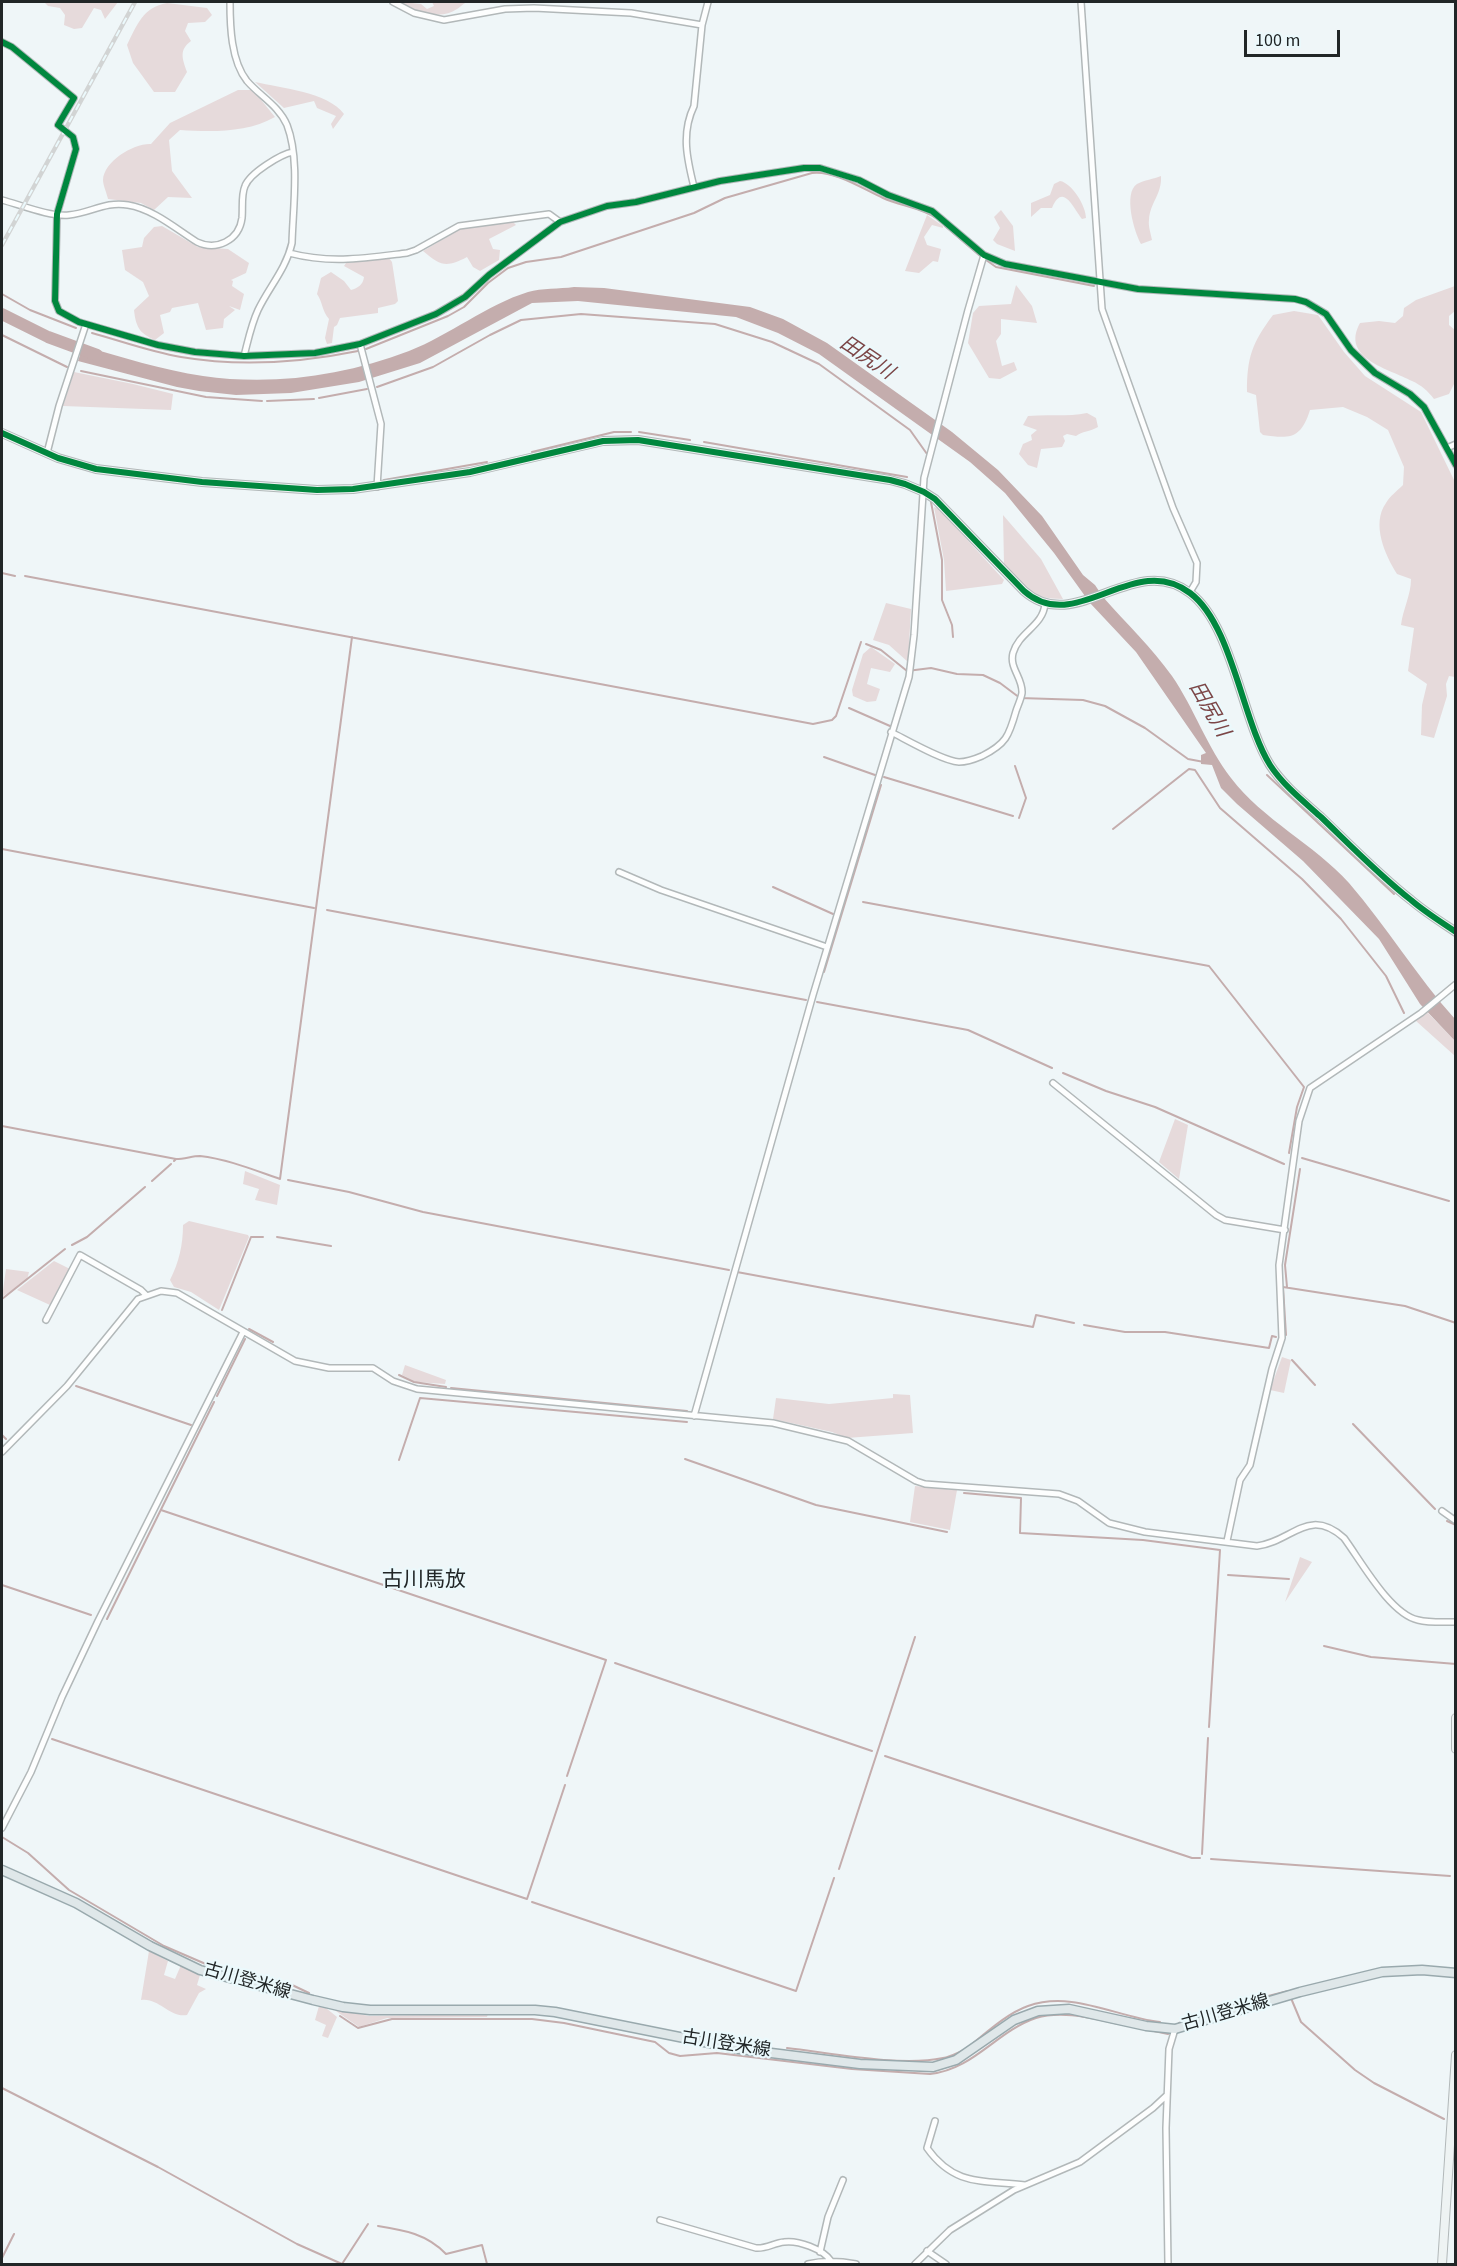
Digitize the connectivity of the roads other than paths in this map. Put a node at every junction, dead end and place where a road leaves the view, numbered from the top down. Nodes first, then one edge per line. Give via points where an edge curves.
1 (230, 2) edge
2 (393, 2) edge
3 (708, 2) edge
4 (1081, 2) edge
5 (702, 25) junction
6 (2, 42) edge
7 (293, 152) junction
8 (694, 187) junction
9 (2, 200) edge
10 (57, 214) junction
11 (560, 222) junction
12 (289, 253) junction
13 (983, 257) junction
14 (1099, 281) junction
15 (86, 324) junction
16 (360, 344) junction
17 (244, 356) junction
18 (2, 433) edge
19 (1455, 444) edge
20 (1447, 448) junction
21 (47, 453) junction
22 (1455, 465) edge
23 (376, 486) junction
24 (924, 492) junction
25 (1190, 592) junction
26 (1045, 604) junction
27 (891, 732) junction
28 (619, 872) dead end
29 (1455, 932) edge
30 (827, 948) junction
31 (1455, 984) edge
32 (1053, 1083) dead end
33 (1285, 1230) junction
34 (146, 1295) junction
35 (46, 1320) dead end
36 (243, 1332) junction
37 (694, 1416) junction
38 (2, 1452) edge
39 (1442, 1511) dead end
40 (1455, 1521) edge
41 (1227, 1541) junction
42 (1455, 1622) edge
43 (1455, 1718) edge
44 (1455, 1749) edge
45 (2, 1828) edge
46 (2, 1870) edge
47 (1455, 1973) edge
48 (1175, 2029) junction
49 (1455, 2055) edge
50 (1167, 2095) junction
51 (935, 2121) dead end
52 (843, 2180) dead end
53 (1027, 2185) junction
54 (660, 2220) dead end
55 (927, 2251) junction
56 (820, 2252) junction
57 (831, 2263) edge
58 (808, 2265) edge
59 (856, 2265) edge
60 (915, 2265) edge
61 (946, 2265) edge
62 (1168, 2265) edge
63 (1442, 2265) edge

1 - 7 street via 231,34 240,67 247,80 279,111
2 - 5 street via 414,13 444,20 534,8 631,13
3 - 5 street
4 - 14 street
5 - 8 street via 694,106 685,148
6 - 10 street via 74,98 58,125 73,137 76,149
7 - 10 street via 280,156 249,180 243,192 240,226 224,244 206,246 146,210 130,205 107,204 69,215
7 - 12 street
8 - 11 street via 594,209
8 - 13 street via 820,168 932,211
9 - 10 street
10 - 15 street via 55,302 59,311
11 - 12 street via 549,214 459,226 416,250 396,254 332,261
11 - 16 street via 450,307
12 - 17 street via 259,308
13 - 14 street
13 - 24 street via 924,478
14 - 20 street via 1138,289 1295,299 1319,309 1375,373 1424,407
14 - 25 street via 1109,333 1197,563 1196,582
15 - 17 street via 158,345
15 - 21 street
16 - 17 street via 315,353
16 - 23 street via 381,424
18 - 21 street
19 - 20 street
20 - 22 street
21 - 23 street via 96,469 202,482 317,490
23 - 24 street via 470,472 622,439 890,480
24 - 26 street via 950,513 1024,591
24 - 27 street via 911,666
25 - 26 street via 1147,580 1075,603
25 - 29 street via 1208,613 1223,642 1263,752 1279,778 1411,900
26 - 27 street via 1044,616 1014,651 1012,662 1022,693 1007,737 998,748 959,762
27 - 30 street
28 - 30 street
30 - 37 street
31 - 33 street via 1421,1013 1310,1088 1299,1121
32 - 33 street via 1216,1215
33 - 41 street via 1280,1265 1282,1338 1250,1465 1240,1480
34 - 35 street via 80,1255
34 - 36 street via 177,1293
34 - 38 street via 129,1308 67,1386
36 - 37 street via 295,1361 329,1368 373,1368 393,1382 417,1389
36 - 45 street via 98,1621
37 - 41 street via 773,1423 848,1441 925,1484 1059,1494 1078,1501 1109,1522 1145,1532
39 - 40 street
41 - 42 street via 1264,1545 1300,1527 1315,1525 1334,1531 1344,1538 1393,1605 1418,1620
43 - 44 street
46 - 48 main road, 古川登米線 via 76,1903 186,1964 344,2007 395,2011 535,2010 739,2049 860,2064 921,2067 946,2065 1014,2020 1052,2009
47 - 48 main road, 古川登米線 via 1382,1972
48 - 50 street via 1169,2049
49 - 63 street
50 - 53 street via 1080,2162
50 - 62 street
51 - 53 street via 927,2148 951,2173 974,2181
52 - 56 street via 828,2217
53 - 55 street via 950,2230
54 - 56 street via 735,2244 763,2249 795,2242
55 - 60 street
55 - 61 street
56 - 57 street
57 - 58 street
57 - 59 street

